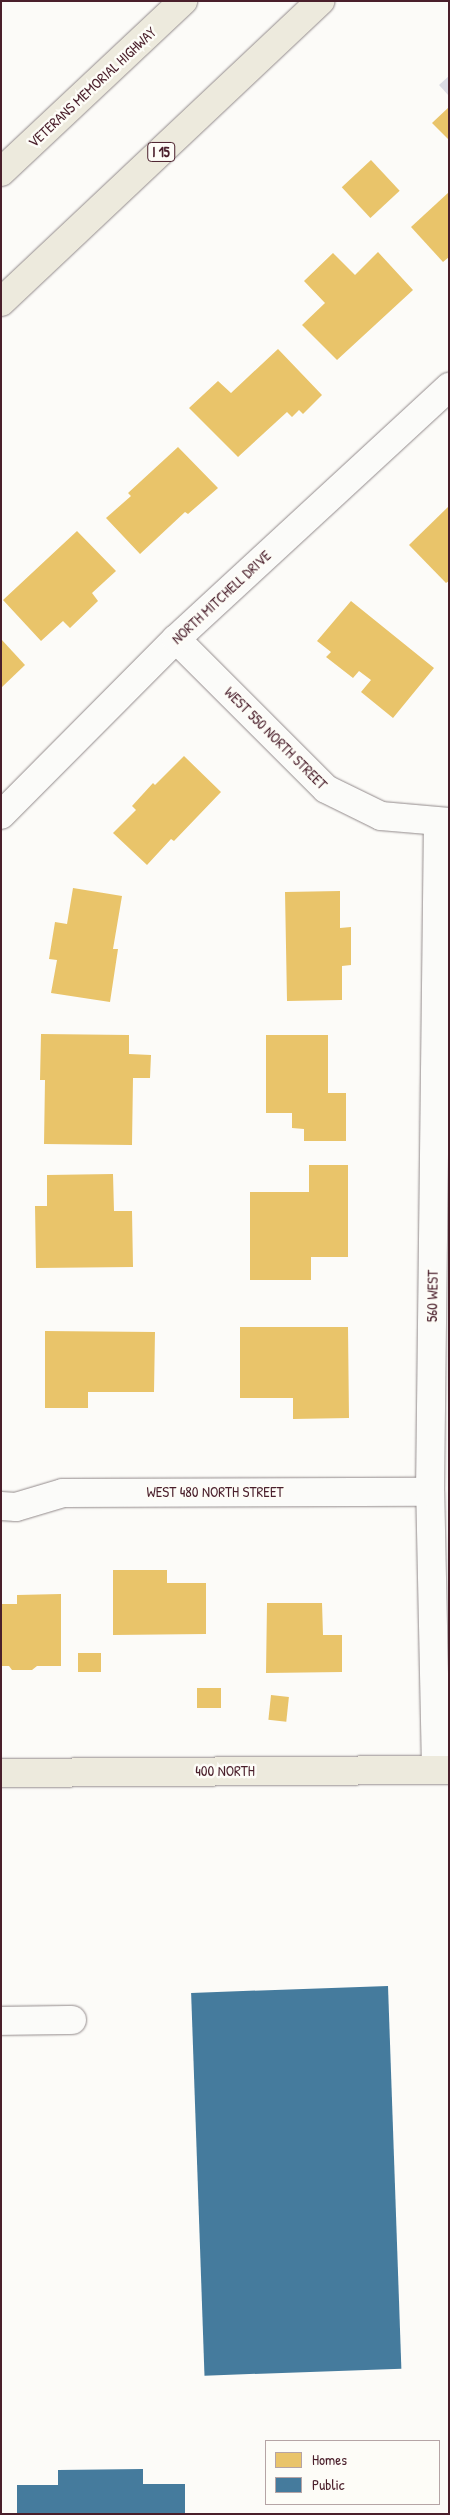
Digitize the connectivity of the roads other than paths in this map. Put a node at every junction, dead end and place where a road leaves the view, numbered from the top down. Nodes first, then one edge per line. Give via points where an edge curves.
1 (183, 1) edge
2 (320, 1) edge
3 (1, 172) edge
4 (1, 302) edge
5 (449, 387) edge
6 (176, 639) junction
7 (1, 815) edge
8 (443, 822) edge
9 (430, 1492) junction
10 (1, 1506) edge
11 (442, 1770) edge
12 (1, 1773) edge
13 (72, 2020) dead end
14 (1, 2021) edge

1 - 3 main road, VETERANS MEMORIAL HIGHWAY
2 - 4 main road, I 15
5 - 6 street, NORTH MITCHELL DRIVE
6 - 7 street, NORTH MITCHELL DRIVE
6 - 8 street, WEST 550 NORTH STREET via 326,790 381,816
8 - 9 street, 560 WEST
9 - 10 street, WEST 480 NORTH STREET via 63,1493 16,1507
9 - 11 street, 560 WEST
11 - 12 main road, 400 NORTH
13 - 14 street

